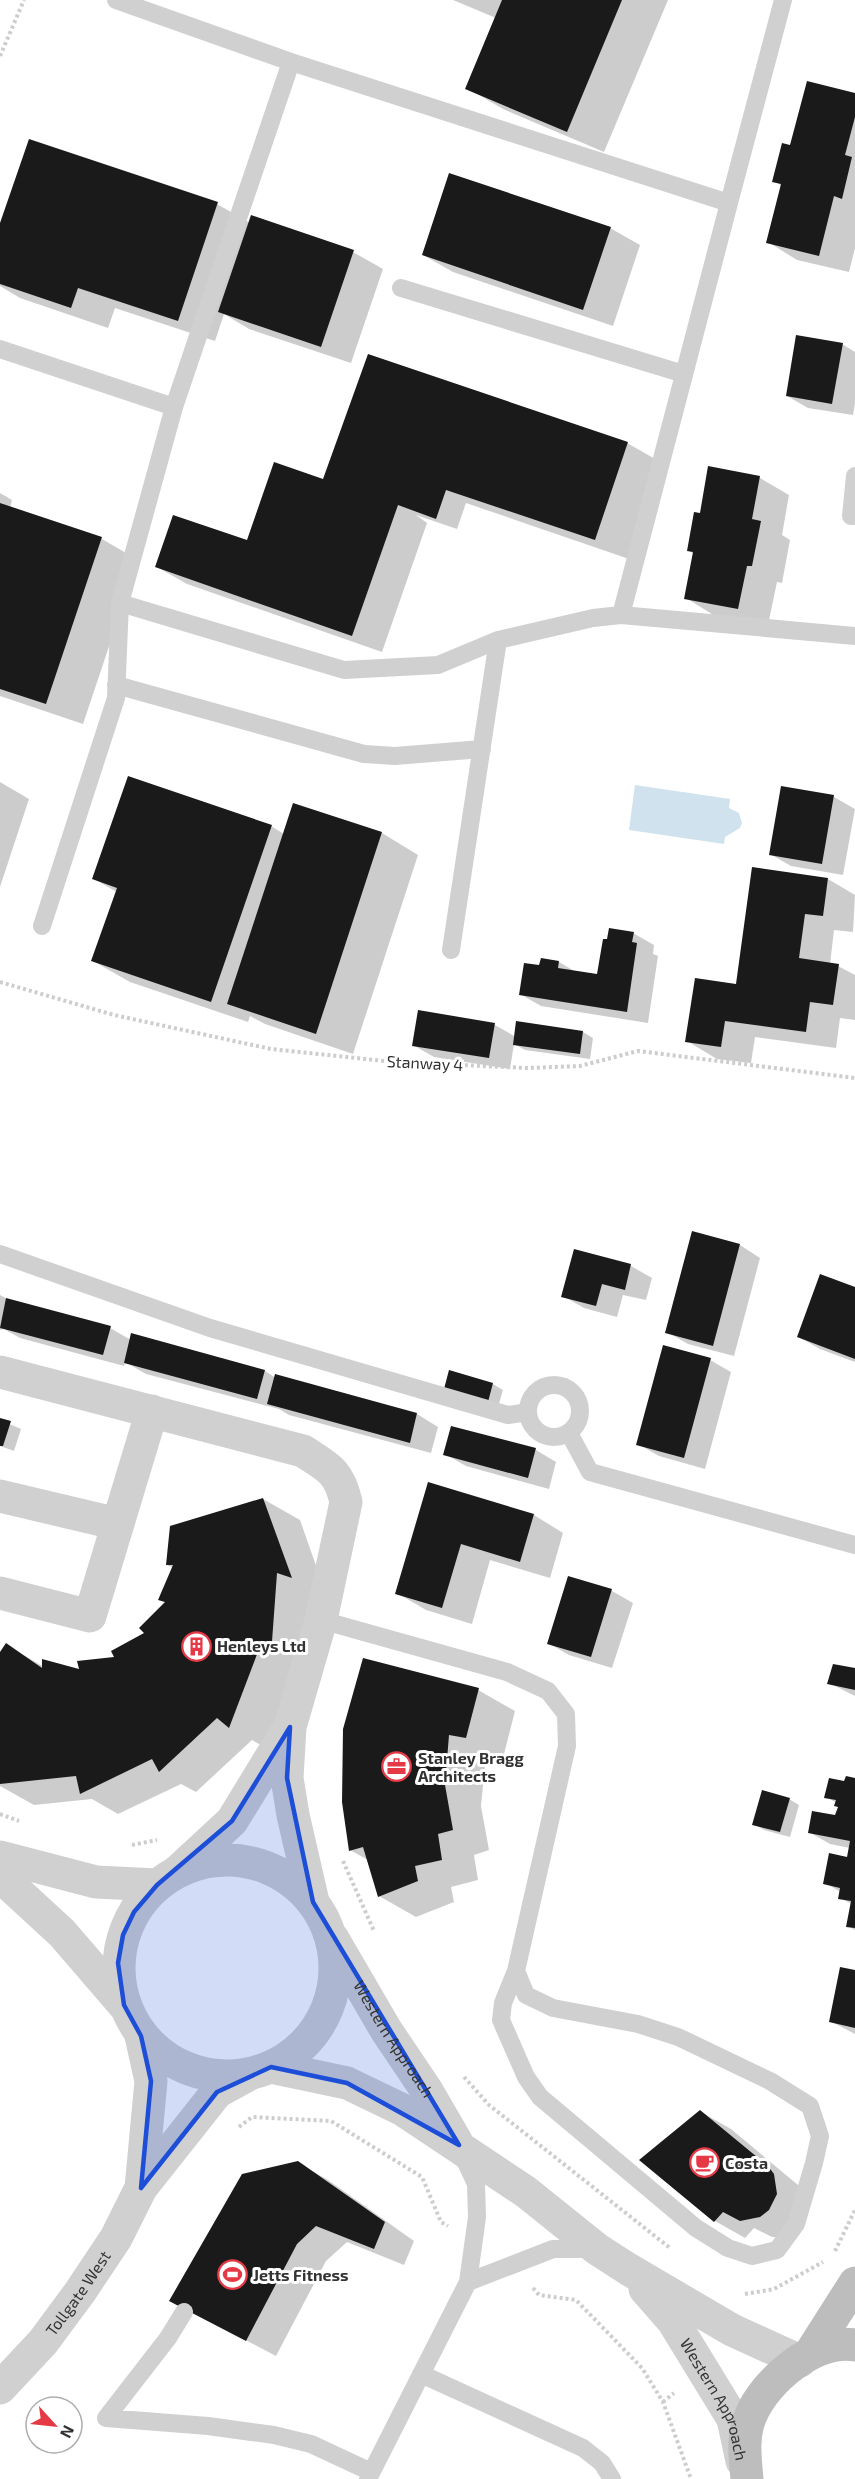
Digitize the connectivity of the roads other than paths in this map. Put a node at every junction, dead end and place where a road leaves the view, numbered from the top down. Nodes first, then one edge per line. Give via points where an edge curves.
1 (116, 0) edge
2 (783, 0) edge
3 (291, 62) junction
4 (729, 203) junction
5 (400, 288) dead end
6 (0, 349) edge
7 (684, 374) junction
8 (174, 407) junction
9 (855, 476) edge
10 (855, 516) edge
11 (120, 603) junction
12 (621, 615) junction
13 (855, 636) edge
14 (498, 640) junction
15 (116, 685) junction
16 (482, 749) junction
17 (42, 926) dead end
18 (451, 950) dead end
19 (0, 1254) edge
20 (0, 1372) edge
21 (152, 1412) junction
22 (528, 1412) junction
23 (569, 1433) junction
24 (0, 1496) edge
25 (117, 1524) junction
26 (855, 1545) edge
27 (0, 1593) edge
28 (321, 1620) junction
29 (290, 1727) junction
30 (0, 1857) edge
31 (0, 1876) edge
32 (167, 1878) junction
33 (313, 1902) junction
34 (329, 1932) junction
35 (516, 1971) junction
36 (124, 2005) junction
37 (141, 2036) junction
38 (260, 2071) junction
39 (459, 2145) junction
40 (141, 2187) junction
41 (597, 2249) junction
42 (628, 2269) junction
43 (468, 2282) junction
44 (855, 2283) edge
45 (184, 2312) dead end
46 (855, 2345) edge
47 (805, 2356) junction
48 (421, 2374) junction
49 (0, 2388) edge
50 (370, 2476) edge
51 (612, 2479) edge
52 (747, 2479) edge

1 - 3 lane
2 - 4 lane
3 - 4 lane
3 - 8 lane
4 - 7 lane
5 - 7 lane
6 - 8 lane
7 - 12 lane
8 - 11 lane
9 - 10 lane via 851,516
11 - 14 lane via 344,670 438,665
11 - 15 lane
12 - 13 lane
12 - 14 lane
14 - 16 lane
15 - 16 lane via 364,754 395,756
15 - 17 lane via 116,698
16 - 18 lane
19 - 22 lane via 210,1328 508,1415
20 - 21 street
21 - 25 street
21 - 28 street via 303,1451 335,1472 346,1502
22 - 23 lane via 542,1435 560,1437
22 - 23 lane via 529,1403 542,1388 557,1385 569,1389 580,1404 581,1413
23 - 26 lane via 590,1472
24 - 25 street
25 - 27 street via 90,1616
28 - 29 street
28 - 35 lane via 507,1672 548,1691 566,1714 567,1746
29 - 32 street via 232,1821
29 - 33 street via 287,1778
30 - 32 street via 96,1882
31 - 36 street via 62,1933
32 - 33 street via 208,1861 241,1861 281,1874
32 - 36 street via 134,1912 123,1935 118,1963
33 - 34 street, Western Approach
34 - 38 street, Tollgate West via 335,1967 330,2002 318,2027 287,2058
34 - 39 street, Western Approach
35 - 35 lane via 526,1995 553,2008 638,2024 678,2037 770,2081 810,2106 820,2136 816,2154 796,2224 777,2250 752,2256 728,2248 696,2228 540,2097 526,2077 501,2020 502,2003
36 - 37 street
37 - 38 street, Western Approach via 173,2063 209,2076
37 - 40 street, Tollgate West via 151,2081
38 - 39 street, Western Approach via 347,2083 403,2110
38 - 40 street, Tollgate West via 217,2092
39 - 41 street, Western Approach
39 - 43 lane via 476,2184 477,2217
40 - 49 street, Tollgate West via 116,2238 80,2292 43,2342
41 - 42 street, Western Approach
41 - 43 lane via 553,2249
42 - 47 street, Western Approach via 732,2330
42 - 52 street, Western Approach via 673,2321 733,2419
43 - 48 lane
44 - 47 main road
45 - 50 lane via 106,2418 274,2435 311,2445
46 - 47 main road
47 - 52 main road via 770,2383 751,2415 744,2440
48 - 50 lane
48 - 51 lane via 583,2448 602,2463

